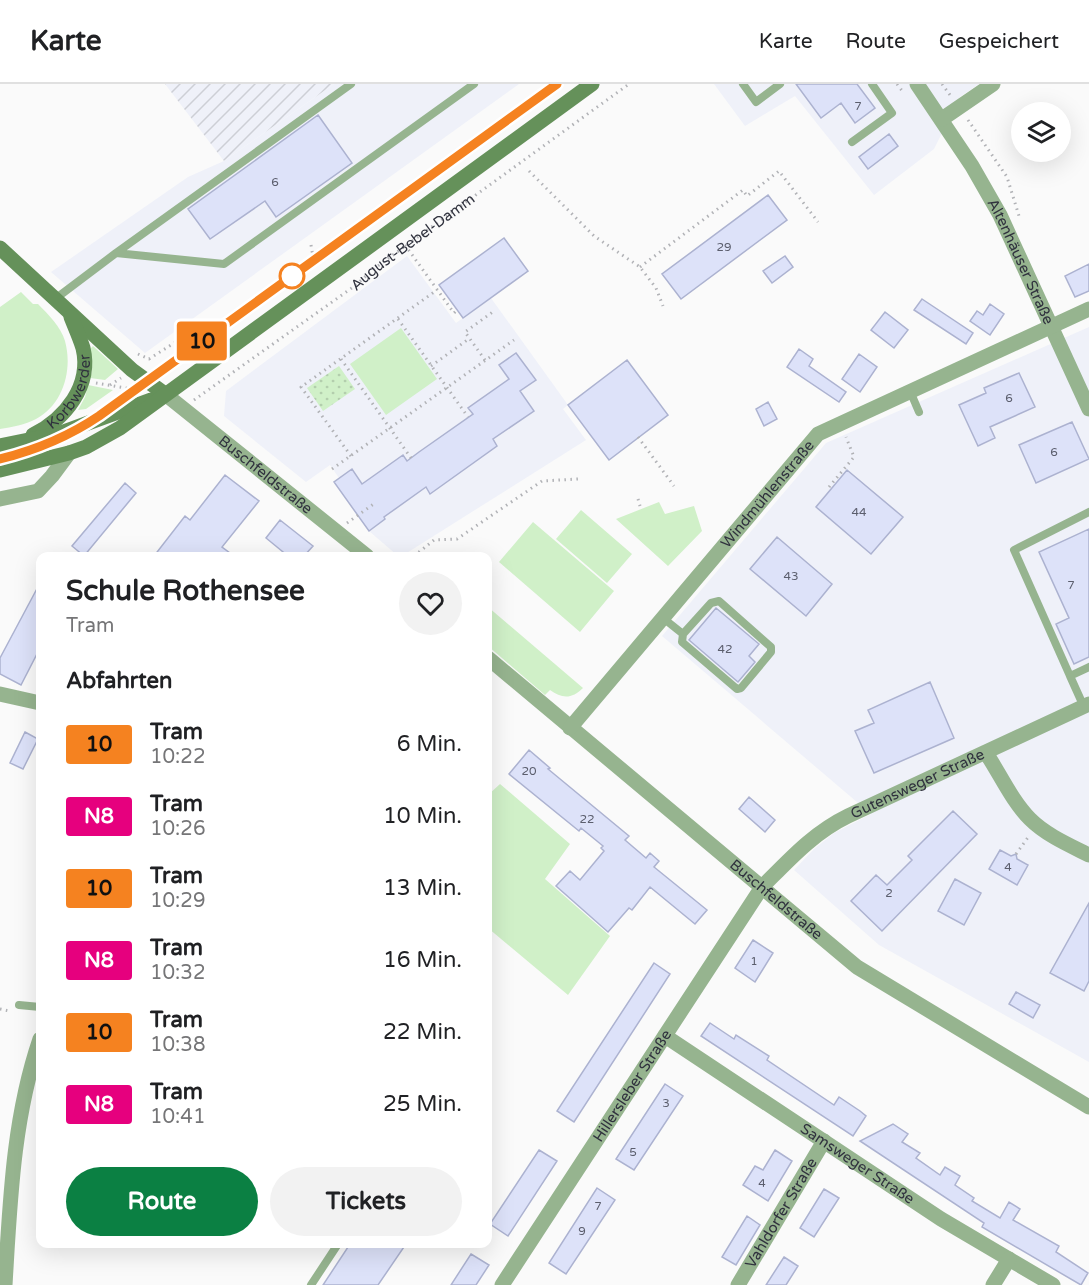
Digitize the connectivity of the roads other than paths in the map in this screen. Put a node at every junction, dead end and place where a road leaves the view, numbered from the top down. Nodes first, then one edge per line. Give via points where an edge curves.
1 (351, 84) edge
2 (474, 84) edge
3 (592, 84) edge
4 (743, 84) edge
5 (780, 84) edge
6 (872, 84) edge
7 (917, 84) edge
8 (993, 84) edge
9 (942, 119) junction
10 (852, 142) dead end
11 (0, 248) edge
12 (116, 253) junction
13 (55, 299) junction
14 (1089, 309) edge
15 (70, 314) junction
16 (1051, 326) junction
17 (910, 391) junction
18 (165, 394) junction
19 (1089, 409) edge
20 (919, 412) dead end
21 (6, 446) edge
22 (69, 453) junction
23 (0, 470) edge
24 (0, 499) edge
25 (1089, 512) edge
26 (362, 552) edge
27 (663, 618) junction
28 (683, 634) junction
29 (492, 661) edge
30 (1089, 667) edge
31 (1070, 676) junction
32 (0, 694) edge
33 (36, 702) edge
34 (1086, 705) edge
35 (570, 728) junction
36 (986, 753) junction
37 (1089, 855) edge
38 (762, 887) junction
39 (19, 1005) dead end
40 (36, 1007) edge
41 (665, 1036) junction
42 (36, 1054) edge
43 (1089, 1107) edge
44 (824, 1141) junction
45 (335, 1248) edge
46 (1009, 1259) junction
47 (5, 1285) edge
48 (311, 1285) edge
49 (502, 1285) edge
50 (738, 1285) edge
51 (993, 1285) edge
52 (1053, 1285) edge

1 - 12 lane
2 - 12 lane via 224,264
3 - 18 main road, August-Bebel-Damm
4 - 5 lane via 756,102
6 - 10 lane via 892,112
7 - 9 street, Altenhäuser Straße
8 - 9 street
9 - 16 street, Altenhäuser Straße via 996,207
11 - 13 main road, Korbwerder
12 - 13 lane
13 - 15 main road, Korbwerder
14 - 16 street, Windmühlenstraße
15 - 18 main road, Korbwerder
15 - 21 main road, Korbwerder via 84,356 79,390 59,418
16 - 17 street, Windmühlenstraße
16 - 19 street, Altenhäuser Straße
17 - 20 lane
17 - 27 street, Windmühlenstraße via 818,434
18 - 21 main road, August-Bebel-Damm via 75,429
18 - 22 main road, August-Bebel-Damm via 120,428
18 - 26 street, Buschfeldstraße
22 - 23 main road, August-Bebel-Damm
22 - 24 street via 38,491
25 - 31 lane via 1014,550
27 - 28 lane
27 - 35 street, Windmühlenstraße
28 - 28 lane via 711,603 719,601 771,647 771,652 737,689 682,642
29 - 35 street, Buschfeldstraße
30 - 31 lane
31 - 34 lane
32 - 33 street
34 - 36 street, Gutensweger Straße
35 - 38 street, Buschfeldstraße
36 - 37 street via 1019,805 1037,825
36 - 38 street, Gutensweger Straße via 832,824 805,844
38 - 41 street, Hillersleber Straße
38 - 43 street, Buschfeldstraße via 857,967
39 - 40 lane
41 - 44 street, Samsweger Straße
41 - 49 street, Hillersleber Straße
42 - 47 street via 25,1094 11,1182
44 - 46 street, Samsweger Straße
44 - 50 street, Vahldorfer Straße
45 - 48 lane
46 - 51 street
46 - 52 street, Samsweger Straße

